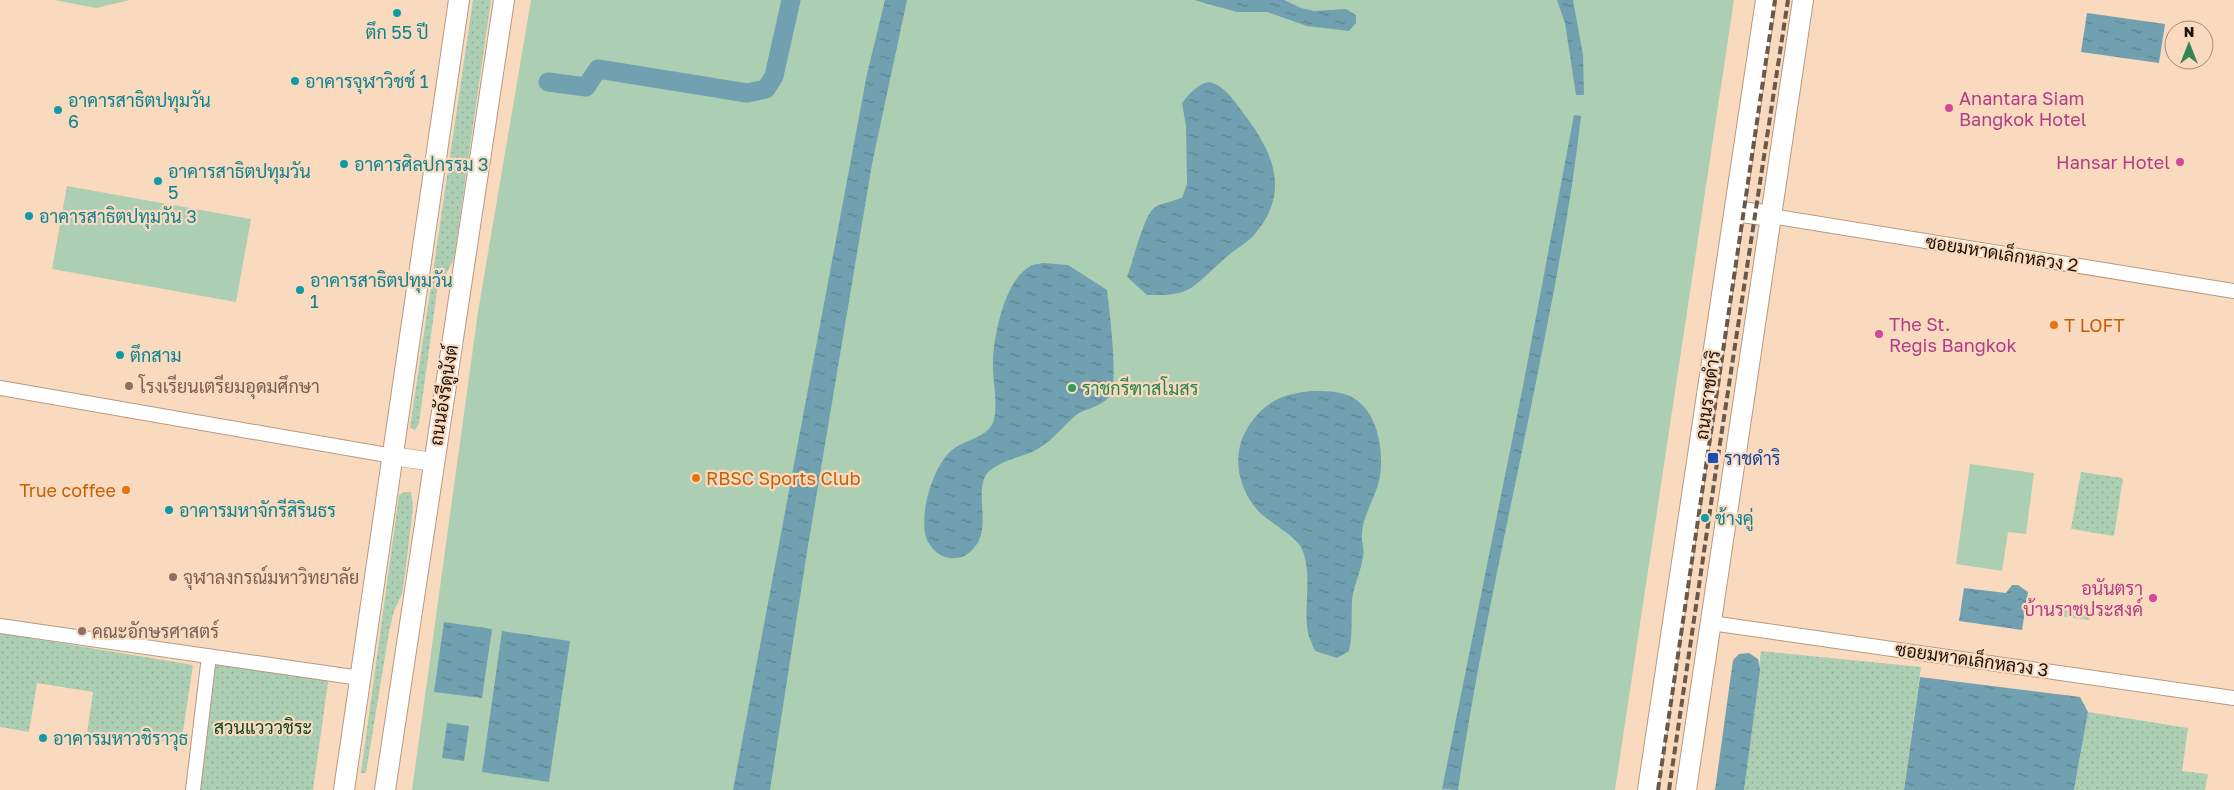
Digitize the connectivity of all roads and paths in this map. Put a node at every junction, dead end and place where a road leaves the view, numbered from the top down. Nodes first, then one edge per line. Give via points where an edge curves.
1 (459, 0) edge
2 (504, 0) edge
3 (1766, 0) edge
4 (1803, 0) edge
5 (1734, 211) junction
6 (1771, 216) junction
7 (2234, 291) edge
8 (0, 388) edge
9 (392, 456) junction
10 (433, 462) junction
11 (1711, 623) junction
12 (0, 626) edge
13 (209, 656) junction
14 (360, 678) junction
15 (2234, 698) edge
16 (193, 790) edge
17 (344, 790) edge
18 (385, 790) edge
19 (1648, 790) edge
20 (1686, 790) edge

1 - 9 main road
2 - 10 main road, ถนนอังรีดูนังต์
3 - 5 main road, ถนนราชดำริ
4 - 6 main road, ถนนราชดำริ
5 - 6 main road
5 - 19 main road, ถนนราชดำริ
6 - 7 street, ซอยมหาดเล็กหลวง 2
6 - 11 main road, ถนนราชดำริ
8 - 9 street
9 - 10 street
9 - 14 main road
10 - 18 main road, ถนนอังรีดูนังต์
11 - 15 street, ซอยมหาดเล็กหลวง 3
11 - 20 main road, ถนนราชดำริ
12 - 13 street
13 - 14 street
13 - 16 street
14 - 17 main road

